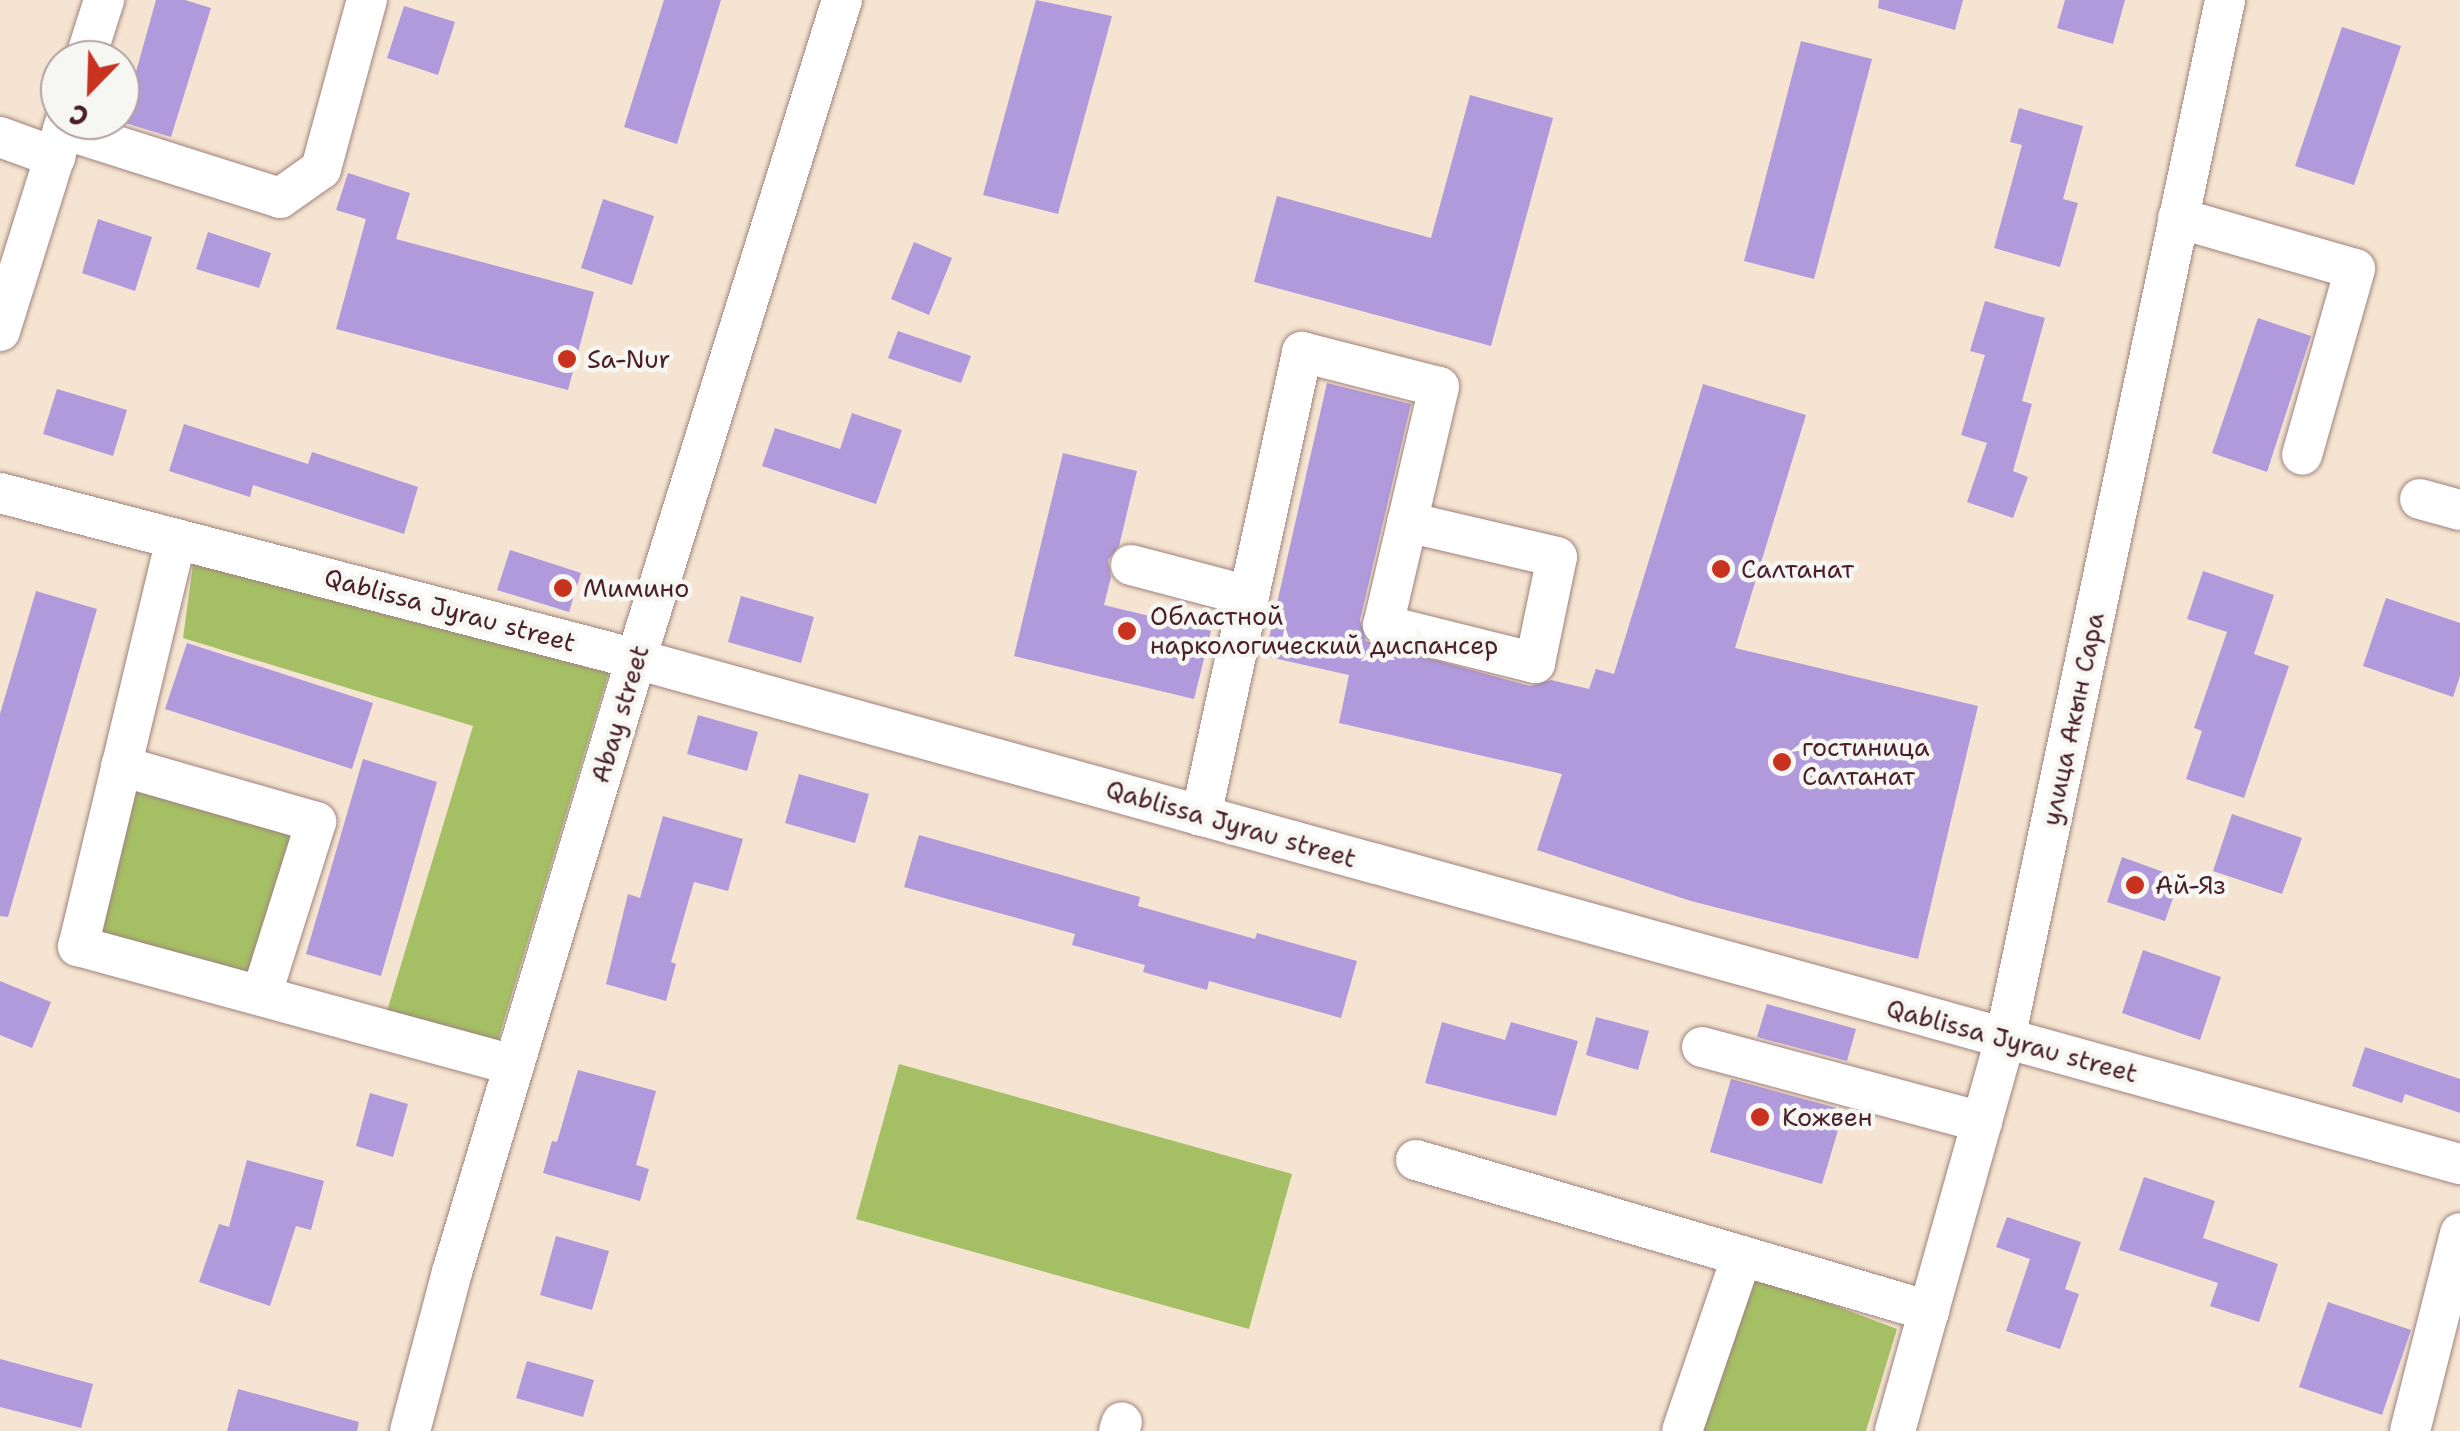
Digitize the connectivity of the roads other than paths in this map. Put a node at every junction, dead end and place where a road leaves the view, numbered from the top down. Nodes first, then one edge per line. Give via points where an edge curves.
1 (104, 0) edge
2 (366, 0) edge
3 (842, 0) edge
4 (2224, 0) edge
5 (92, 40) edge
6 (40, 136) edge
7 (0, 137) edge
8 (61, 140) edge
9 (76, 140) edge
10 (2178, 218) junction
11 (0, 331) edge
12 (2302, 455) dead end
13 (0, 493) edge
14 (2420, 499) dead end
15 (2460, 510) edge
16 (1407, 522) junction
17 (176, 539) junction
18 (1131, 565) dead end
19 (1248, 596) junction
20 (636, 659) junction
21 (121, 766) junction
22 (1201, 816) junction
23 (261, 996) junction
24 (2005, 1039) junction
25 (1702, 1047) dead end
26 (514, 1065) junction
27 (1982, 1122) junction
28 (1416, 1160) dead end
29 (2460, 1164) edge
30 (2460, 1234) edge
31 (1742, 1256) junction
32 (1929, 1311) junction
33 (410, 1431) edge
34 (1682, 1431) edge
35 (1895, 1431) edge
36 (2410, 1431) edge

1 - 5 street
2 - 9 street via 321,170 280,198
3 - 20 street, Abay street
4 - 10 street, улица Акын Сара
6 - 7 street
8 - 11 street
10 - 12 street via 2355,269
10 - 24 street, улица Акын Сара
13 - 17 street, Qablissa Jyrau street
14 - 15 street
16 - 16 street via 1383,624 1535,662 1557,558
16 - 19 street via 1440,387 1302,352
17 - 20 street, Qablissa Jyrau street
17 - 21 street
18 - 19 street
19 - 22 street
20 - 22 street, Qablissa Jyrau street
20 - 26 street, Abay street
21 - 23 street via 78,946
21 - 23 street via 316,822
22 - 24 street, Qablissa Jyrau street
23 - 26 street
24 - 27 street, улица Акын Сара
24 - 29 street, Qablissa Jyrau street
25 - 27 street
26 - 33 street, Abay street
27 - 32 street, улица Акын Сара
28 - 31 street
30 - 36 street
31 - 32 street
31 - 34 street
32 - 35 street, улица Акын Сара

